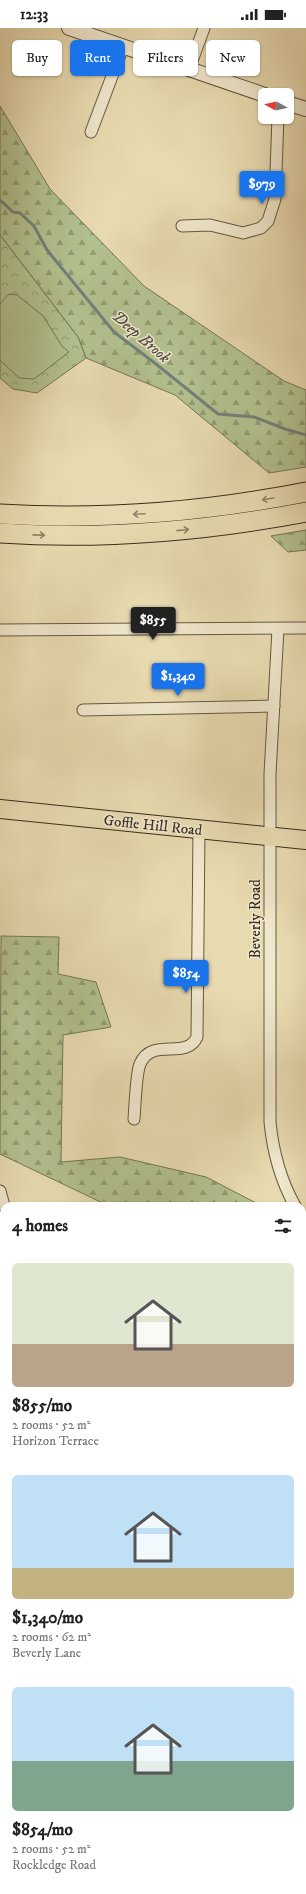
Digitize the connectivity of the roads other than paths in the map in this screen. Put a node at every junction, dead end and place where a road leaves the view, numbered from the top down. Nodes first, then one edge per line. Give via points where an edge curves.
1 (69, 28) edge
2 (204, 28) edge
3 (103, 40) edge
4 (198, 44) edge
5 (198, 72) edge
6 (112, 76) edge
7 (258, 93) edge
8 (294, 105) edge
9 (306, 109) edge
10 (278, 124) edge
11 (92, 132) dead end
12 (182, 226) dead end
13 (306, 492) edge
14 (306, 512) edge
15 (0, 514) edge
16 (0, 533) edge
17 (306, 628) edge
18 (278, 629) junction
19 (0, 630) edge
20 (274, 706) junction
21 (82, 710) dead end
22 (0, 810) edge
23 (199, 830) junction
24 (270, 837) junction
25 (306, 840) edge
26 (134, 1119) dead end
27 (0, 1190) edge
28 (3, 1202) edge
29 (293, 1202) edge

1 - 3 street
2 - 4 street
5 - 7 street
6 - 11 street
8 - 9 street
10 - 12 street via 274,199 268,221 261,228 243,233 210,225
13 -> 15 highway via 225,506 142,514
16 -> 14 highway via 141,533 244,523
17 - 18 street
18 - 19 street
18 - 20 street, Beverly Road
20 - 21 street
20 - 24 street, Beverly Road via 270,756
22 - 23 main road, Goffle Hill Road
23 - 24 main road, Goffle Hill Road
23 - 26 street via 197,1037 192,1045 186,1048 159,1048 145,1056 139,1069
24 - 25 main road, Goffle Hill Road
24 - 29 street, Beverly Road via 270,1122 279,1174
27 - 28 street

